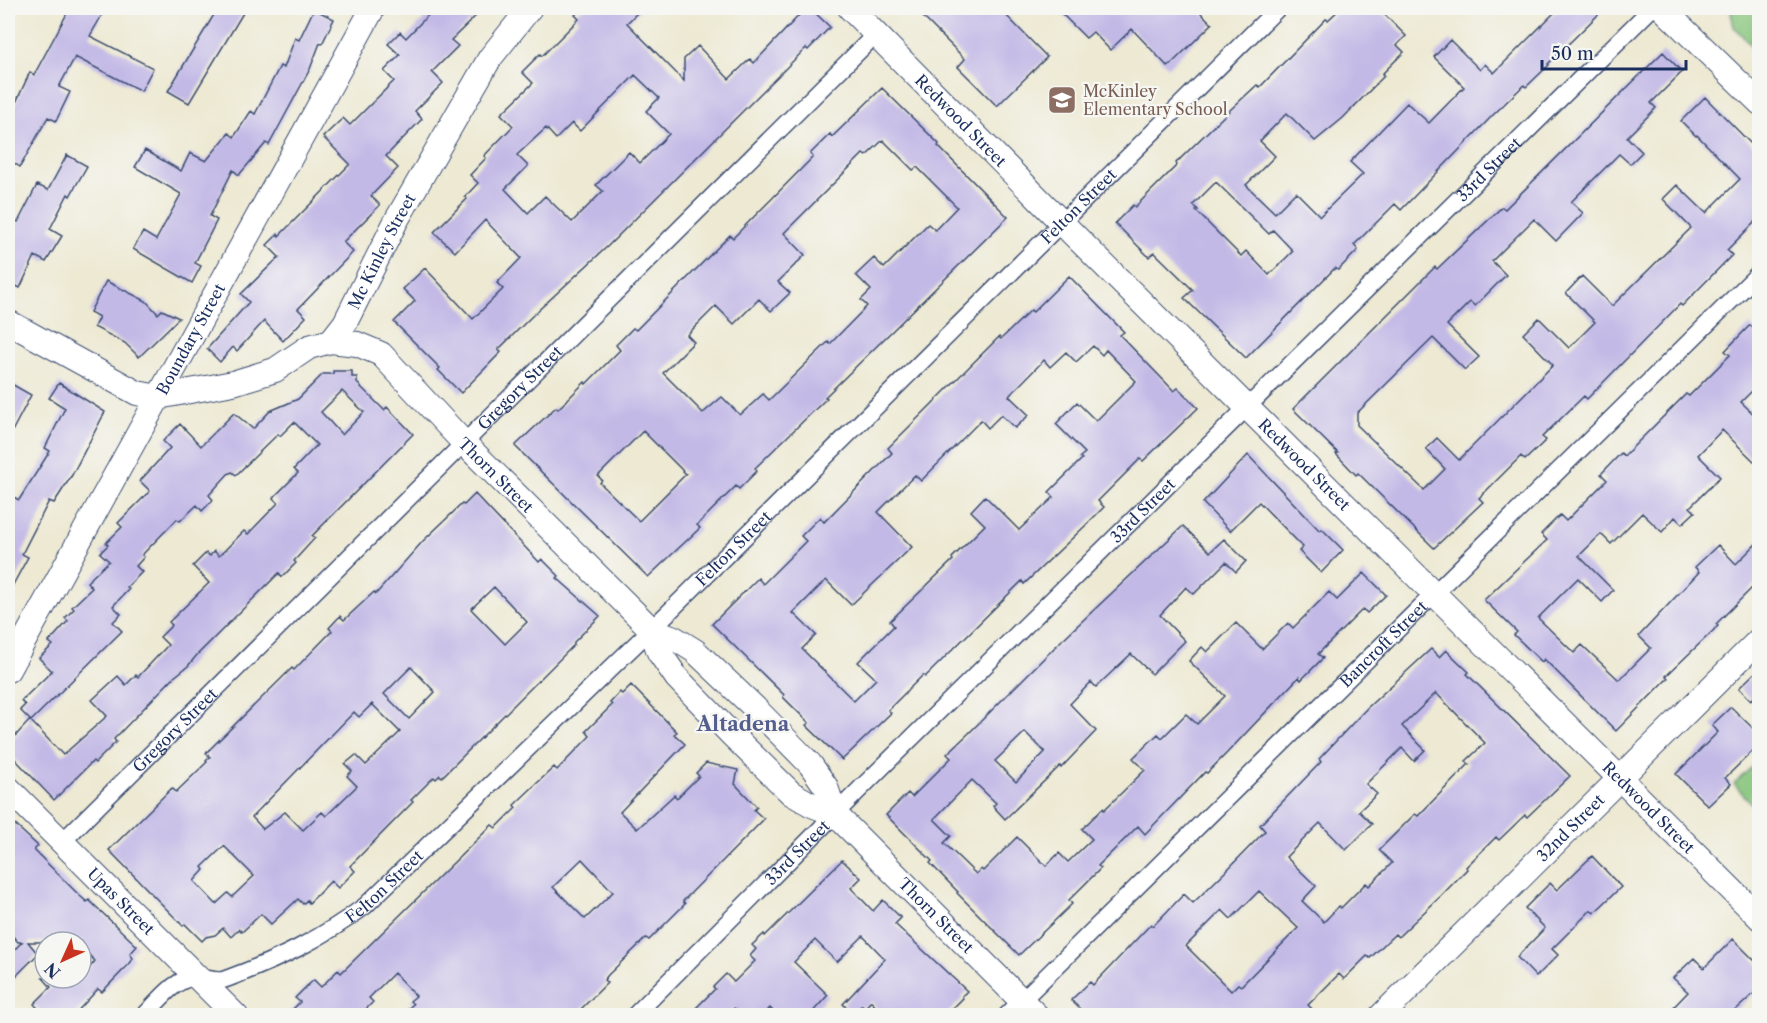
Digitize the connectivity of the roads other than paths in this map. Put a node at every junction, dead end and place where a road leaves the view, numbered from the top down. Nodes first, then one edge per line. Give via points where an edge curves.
1 (373, 8) edge
2 (530, 8) edge
3 (850, 8) edge
4 (1278, 8) edge
5 (1652, 8) edge
6 (1662, 8) edge
7 (876, 34) junction
8 (1760, 103) edge
9 (1062, 222) junction
10 (1760, 272) edge
11 (8, 322) edge
12 (331, 341) junction
13 (158, 397) junction
14 (1247, 407) junction
15 (464, 442) junction
16 (1434, 593) junction
17 (651, 629) junction
18 (1760, 639) edge
19 (8, 670) edge
20 (1619, 778) junction
21 (8, 788) edge
22 (835, 814) junction
23 (62, 842) junction
24 (1760, 918) edge
25 (197, 977) junction
26 (1022, 1010) edge
27 (144, 1016) edge
28 (236, 1016) edge
29 (633, 1016) edge
30 (1381, 1016) edge

1 - 13 street, Boundary Street
2 - 12 street, Mc Kinley Street via 484,68 396,220 345,323
3 - 7 street, Redwood Street
4 - 9 street, Felton Street
5 - 14 street, 33rd Street
6 - 8 street
7 - 9 street, Redwood Street
7 - 15 street, Gregory Street
9 - 14 street, Redwood Street
9 - 17 street, Felton Street
10 - 16 street, Bancroft Street
11 - 13 street via 137,393
12 - 13 street via 309,347 275,370 233,383
12 - 15 street, Thorn Street via 357,344 381,354
13 - 19 street, Boundary Street
14 - 16 street, Redwood Street
14 - 22 street, 33rd Street
15 - 17 street, Thorn Street
15 - 23 street, Gregory Street
16 - 20 street, Redwood Street
16 - 26 street, Bancroft Street
17 - 22 street, Thorn Street via 659,652 677,678 731,734 791,793
17 - 22 street, Thorn Street via 695,651 756,709 810,764 826,787
17 - 25 street, Felton Street via 365,906 316,940 272,962 221,981
18 - 20 street, 32nd Street
20 - 24 street, Redwood Street
20 - 30 street, 32nd Street
21 - 23 street, Upas Street
22 - 26 street, Thorn Street
22 - 29 street, 33rd Street
23 - 25 street, Upas Street
25 - 27 street, Felton Street via 179,981
25 - 28 street, Upas Street

